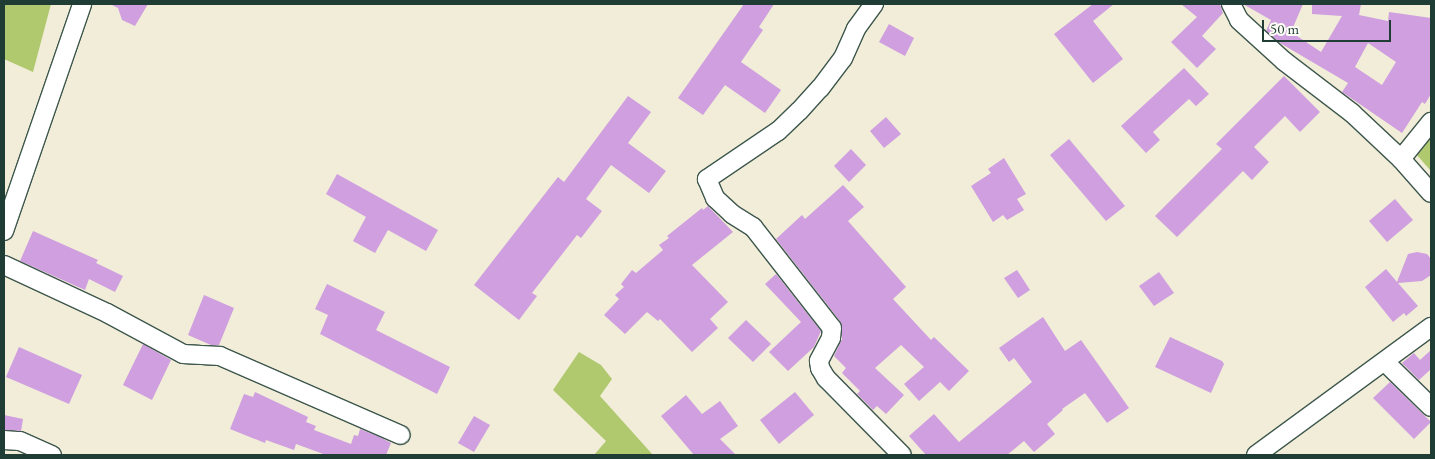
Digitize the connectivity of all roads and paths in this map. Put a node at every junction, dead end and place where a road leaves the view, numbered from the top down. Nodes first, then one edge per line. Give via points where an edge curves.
1 (82, 4) edge
2 (874, 4) edge
3 (1231, 4) edge
4 (1431, 122) edge
5 (1401, 159) junction
6 (1431, 193) edge
7 (4, 231) edge
8 (4, 265) edge
9 (1431, 327) edge
10 (1385, 362) junction
11 (1431, 407) edge
12 (401, 435) dead end
13 (4, 440) edge
14 (52, 455) edge
15 (902, 455) edge
16 (1256, 455) edge

1 - 7 street
2 - 15 street via 856,30 843,58 799,111 778,132 706,180 715,198 753,227 832,328 831,338 819,361 826,378
3 - 5 street via 1239,20 1284,61 1352,113
4 - 5 street
5 - 6 street
8 - 12 street via 107,313 183,354 220,356
9 - 10 street
10 - 11 street
10 - 16 street
13 - 14 street via 20,441

